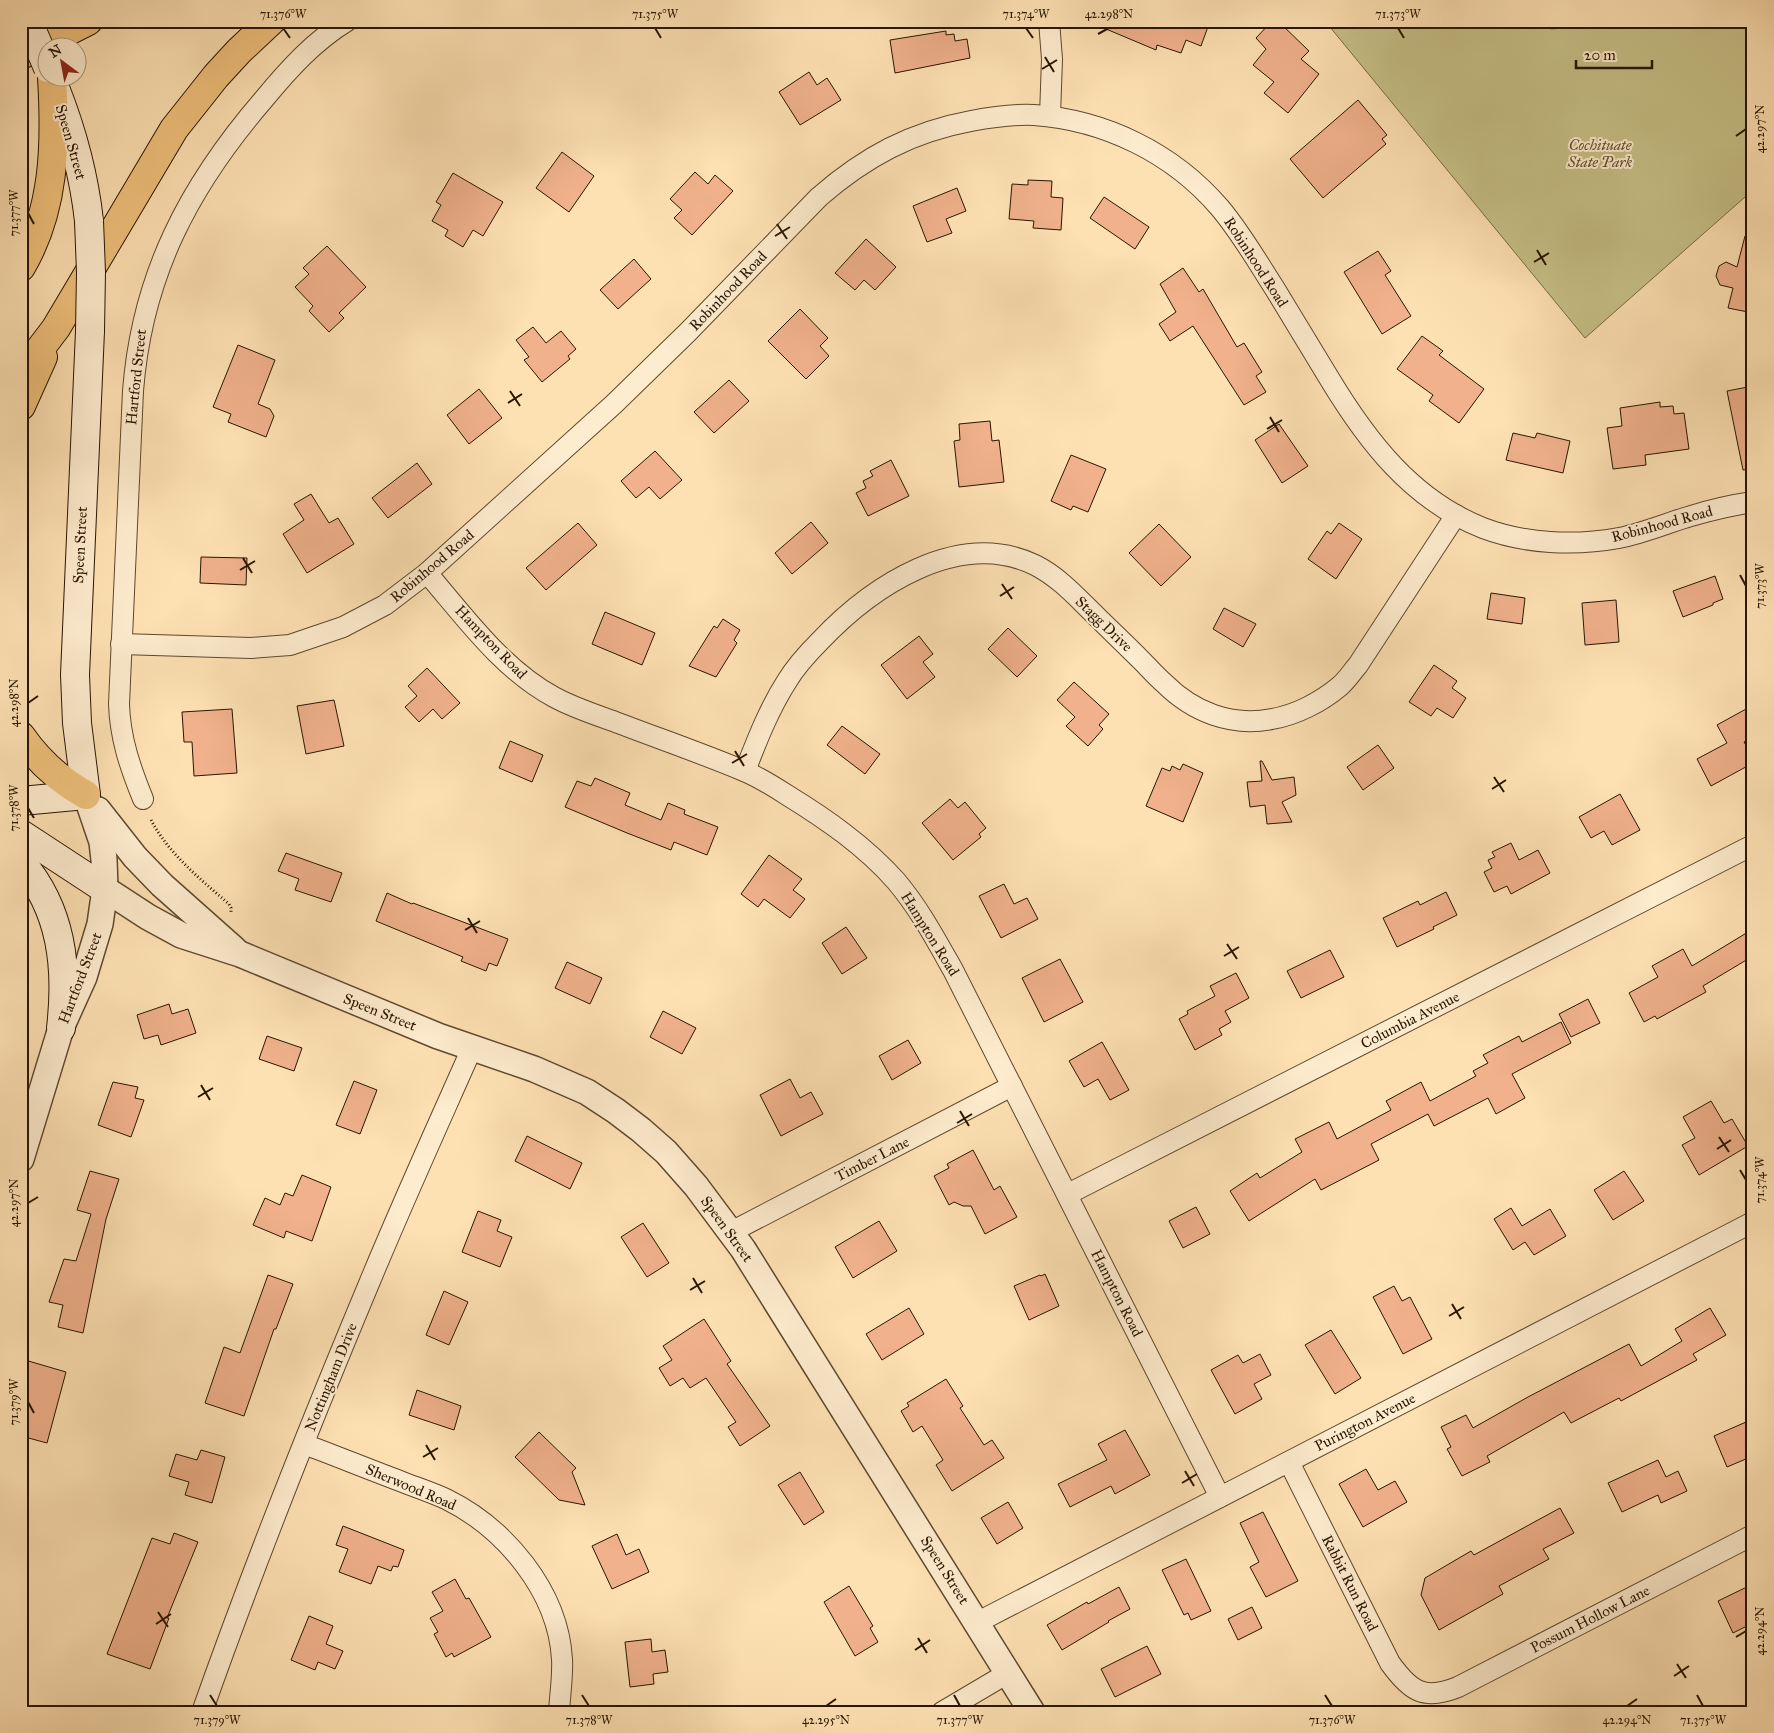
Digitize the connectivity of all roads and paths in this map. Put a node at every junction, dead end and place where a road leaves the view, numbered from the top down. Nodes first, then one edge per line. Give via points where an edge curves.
1 (28, 21) edge
2 (88, 21) edge
3 (271, 21) edge
4 (346, 21) edge
5 (1049, 21) edge
6 (38, 46) edge
7 (21, 55) edge
8 (51, 88) edge
9 (54, 88) edge
10 (1050, 116) junction
11 (21, 267) edge
12 (56, 328) junction
13 (21, 374) edge
14 (21, 406) edge
15 (1753, 502) edge
16 (1456, 515) junction
17 (427, 573) junction
18 (121, 644) junction
19 (21, 736) edge
20 (745, 771) junction
21 (86, 795) junction
22 (143, 799) joint
23 (21, 801) edge
24 (21, 834) edge
25 (1753, 845) edge
26 (21, 862) edge
27 (105, 890) junction
28 (231, 916) dead end
29 (240, 954) junction
30 (61, 1028) junction
31 (472, 1048) junction
32 (1012, 1086) junction
33 (21, 1159) edge
34 (1068, 1194) junction
35 (1753, 1222) edge
36 (732, 1232) junction
37 (304, 1444) junction
38 (1289, 1462) junction
39 (1220, 1498) junction
40 (1753, 1535) edge
41 (978, 1622) junction
42 (1008, 1673) junction
43 (1425, 1693) joint
44 (202, 1712) edge
45 (558, 1712) edge
46 (942, 1712) edge
47 (1032, 1712) edge

1 - 6 main road, Speen Street, bridge
2 - 7 highway
3 - 12 highway via 216,76 174,129
4 - 18 street, Hartford Street via 301,58 241,126 191,200 160,264 141,326 134,375
5 - 10 street via 1052,59
8 - 11 highway via 54,138 49,188 40,226
9 - 21 main road, Speen Street, bridge via 76,154 89,221 90,331 75,675
10 - 16 street, Robinhood Road via 1096,126 1141,145 1171,163 1218,206 1239,232 1343,402 1380,452 1429,499
10 - 17 street, Robinhood Road via 1016,114 933,130 895,144 842,177 633,387
12 - 13 highway
12 - 14 highway
15 - 16 street, Robinhood Road via 1722,507 1620,538 1580,543 1513,537
16 - 20 street, Stagg Drive via 1358,665 1340,686 1313,705 1287,716 1259,722 1233,721 1186,701 1164,684 1076,596 1036,565 1014,556 986,553 933,563 880,588 851,611 808,654 773,707
17 - 18 street, Robinhood Road via 371,613 343,627 290,645 252,648
17 - 20 street, Hampton Road via 505,661 554,697
18 - 22 street, Hartford Street via 121,730
19 - 21 highway via 49,770
20 - 32 street, Hampton Road via 826,819 876,860 896,882 917,908 953,970
21 - 23 main road
21 - 27 street, Hartford Street via 102,842
21 - 29 street, Speen Street via 162,885
22 - 28 path via 153,824 163,838 193,873 229,904
24 - 27 main road, Speen Street
25 - 34 street, Columbia Avenue
26 - 30 main road via 43,892 57,928 64,983
27 - 29 street, Speen Street via 180,935
27 - 30 street, Hartford Street via 94,949
29 - 31 street, Speen Street
30 - 33 street, Hartford Street
31 - 36 street, Speen Street via 554,1076 616,1111 676,1162
31 - 37 street, Nottingham Drive via 368,1285
32 - 34 street, Hampton Road
32 - 36 street, Timber Lane
34 - 39 street, Hampton Road
35 - 38 street, Purington Avenue
36 - 41 street, Speen Street
37 - 44 street, Nottingham Drive
37 - 45 street, Sherwood Road via 446,1499 474,1515 516,1554 548,1602 558,1631 562,1658
38 - 39 street, Purington Avenue
38 - 43 street, Rabbit Run Road via 1390,1663 1411,1687
39 - 41 street, Purington Avenue
40 - 43 street, Possum Hollow Lane via 1458,1687 1443,1693
41 - 42 street, Speen Street
42 - 46 street
42 - 47 street, Speen Street

